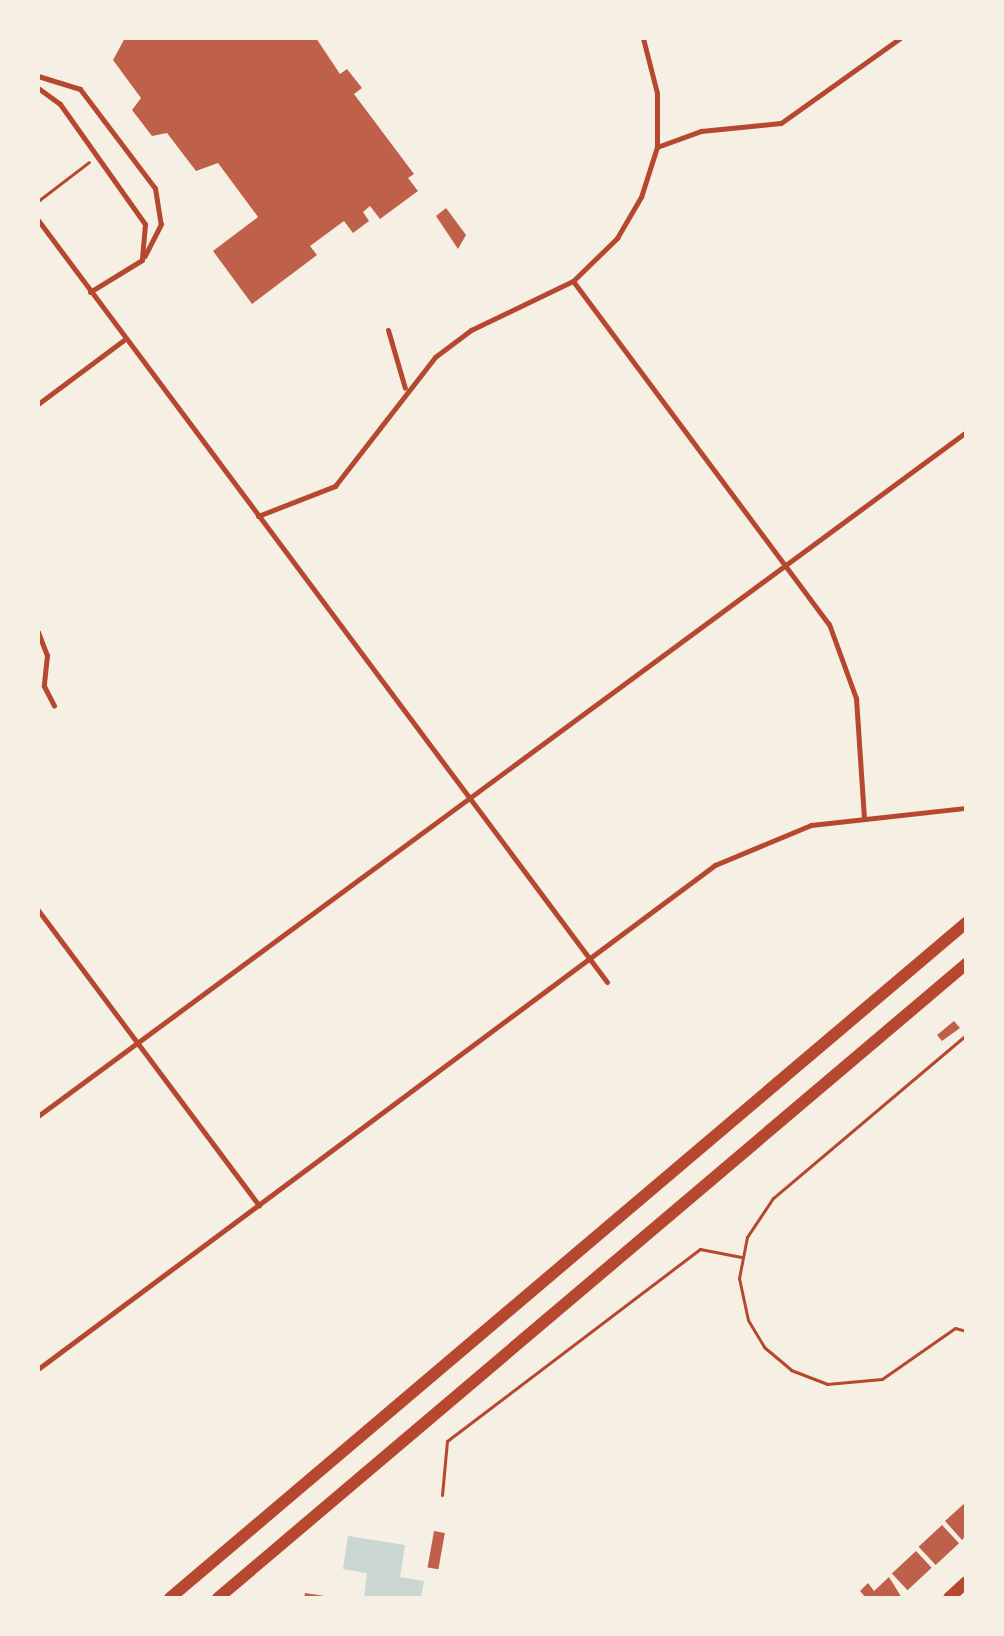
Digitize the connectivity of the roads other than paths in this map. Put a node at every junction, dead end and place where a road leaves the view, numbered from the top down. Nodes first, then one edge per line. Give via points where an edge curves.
1 (643, 38) edge
2 (900, 38) edge
3 (38, 76) edge
4 (38, 88) edge
5 (657, 147) junction
6 (38, 220) edge
7 (142, 260) junction
8 (573, 281) junction
9 (90, 292) junction
10 (388, 330) dead end
11 (124, 340) junction
12 (406, 389) junction
13 (38, 404) edge
14 (966, 432) edge
15 (257, 517) junction
16 (785, 563) junction
17 (38, 632) edge
18 (54, 706) dead end
19 (468, 796) junction
20 (966, 808) edge
21 (864, 818) junction
22 (38, 910) edge
23 (966, 923) edge
24 (589, 958) junction
25 (966, 964) edge
26 (607, 982) dead end
27 (138, 1042) junction
28 (38, 1116) edge
29 (259, 1205) junction
30 (38, 1369) edge
31 (966, 1582) edge
32 (170, 1598) edge
33 (218, 1598) edge
34 (949, 1598) edge

1 - 5 lane via 657,93
2 - 5 lane via 781,123 701,131
3 - 7 lane via 80,89 155,188 161,224
4 - 7 lane via 142,215
5 - 8 lane via 626,226
6 - 9 lane
7 - 9 lane
8 - 12 lane via 471,330
8 - 16 lane
9 - 11 lane
10 - 12 lane
11 - 13 lane
11 - 15 lane
12 - 15 lane via 346,476 311,500
14 - 16 lane
15 - 19 lane
16 - 19 lane
16 - 21 lane via 829,624 849,669
17 - 18 lane via 47,655 44,686
19 - 24 lane
19 - 27 lane
20 - 21 lane
21 - 24 lane via 811,825 737,853
22 - 27 lane
23 - 32 street
24 - 26 lane
24 - 29 lane
25 - 33 street
27 - 28 lane
27 - 29 lane
29 - 30 lane
31 - 34 street

